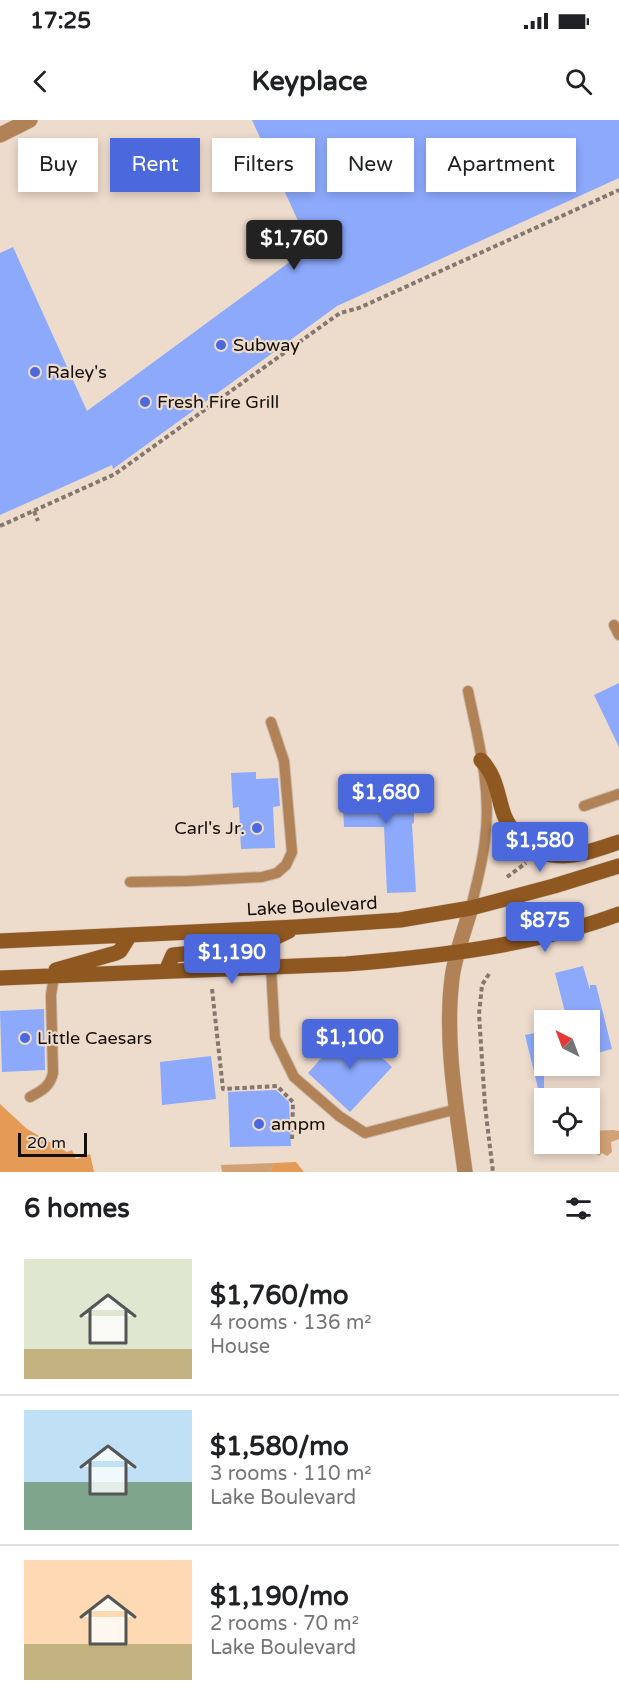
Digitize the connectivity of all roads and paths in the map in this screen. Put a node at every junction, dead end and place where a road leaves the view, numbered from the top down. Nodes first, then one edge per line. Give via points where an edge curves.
1 (30, 120) edge
2 (0, 135) edge
3 (619, 190) edge
4 (33, 511) junction
5 (38, 521) dead end
6 (0, 526) edge
7 (468, 691) dead end
8 (271, 722) dead end
9 (482, 760) junction
10 (619, 794) edge
11 (584, 806) dead end
12 (619, 842) edge
13 (530, 861) dead end
14 (619, 866) edge
15 (507, 877) dead end
16 (130, 882) dead end
17 (471, 908) junction
18 (619, 914) edge
19 (297, 927) junction
20 (130, 934) junction
21 (4, 944) edge
22 (460, 951) junction
23 (272, 967) junction
24 (166, 970) junction
25 (489, 974) dead end
26 (36, 976) junction
27 (54, 976) junction
28 (0, 978) edge
29 (212, 989) dead end
30 (30, 1097) dead end
31 (457, 1109) junction
32 (292, 1139) dead end
33 (465, 1172) edge
34 (493, 1172) edge

1 - 2 street
3 - 4 path via 340,313 115,474
4 - 5 path
4 - 6 path
7 - 9 lane
8 - 16 lane via 284,761 290,859 277,873 262,877
9 - 12 main road via 495,779 508,823 535,851 574,855
9 - 17 lane via 486,832
10 - 11 lane
13 - 15 path
14 - 17 main road, Lake Boulevard
17 - 19 main road, Lake Boulevard via 400,920
17 - 22 street
18 - 22 main road via 543,936
19 - 20 main road, Lake Boulevard
19 - 24 main road via 262,944 173,955
20 - 21 main road, Lake Boulevard
20 - 26 main road via 116,953
22 - 23 main road via 380,961
22 - 31 street via 452,978 451,1020
23 - 24 main road
23 - 31 lane via 275,1038 294,1077 339,1116 365,1133
24 - 27 main road
25 - 34 path via 482,985 479,1014
26 - 27 main road
26 - 28 main road
27 - 30 lane via 53,1073 46,1087
29 - 32 path via 223,1089 277,1086 293,1101
31 - 33 street

